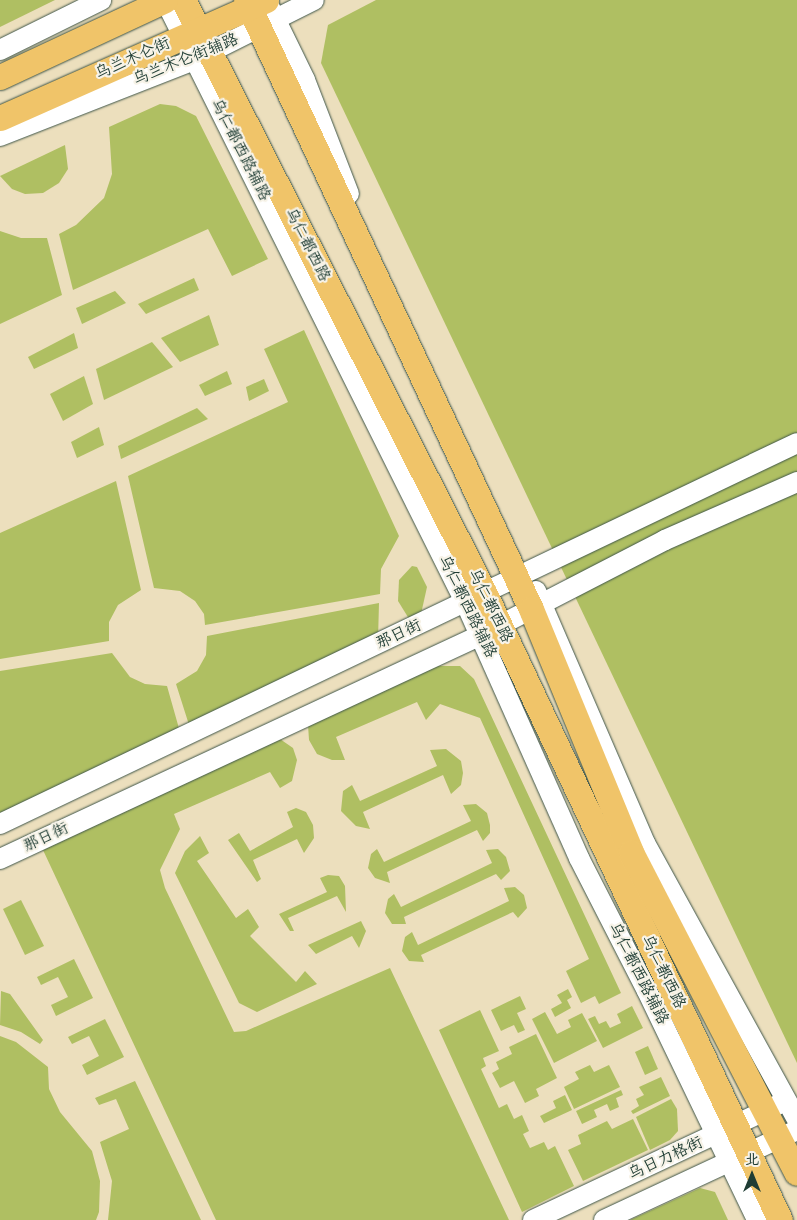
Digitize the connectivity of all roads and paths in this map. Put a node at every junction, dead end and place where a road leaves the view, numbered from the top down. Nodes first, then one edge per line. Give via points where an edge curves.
1 (101, 0) edge
2 (165, 0) edge
3 (183, 0) edge
4 (314, 0) edge
5 (260, 10) edge
6 (190, 34) junction
7 (0, 50) edge
8 (202, 56) junction
9 (0, 77) edge
10 (0, 118) edge
11 (0, 136) edge
12 (797, 443) edge
13 (797, 482) edge
14 (522, 576) junction
15 (476, 599) junction
16 (536, 607) junction
17 (490, 630) junction
18 (0, 824) edge
19 (0, 859) edge
20 (784, 1102) edge
21 (726, 1130) junction
22 (792, 1130) edge
23 (740, 1157) junction
24 (797, 1173) edge
25 (534, 1220) edge
26 (604, 1220) edge
27 (757, 1220) edge
28 (780, 1220) edge

1 - 7 street
2 - 6 street
2 - 9 main road
3 - 6 main road, 乌仁都西路
4 - 5 street, 乌兰木仑街辅路
5 - 6 main road, 乌兰木仑街
5 - 8 street, 乌兰木仑街辅路
5 - 14 main road, 乌仁都西路
6 - 8 main road, 乌仁都西路
6 - 10 main road, 乌兰木仑街
8 - 11 street, 乌兰木仑街辅路
8 - 15 main road, 乌仁都西路
12 - 14 street, 那日街
13 - 16 street, 那日街 via 665,540
14 - 15 street, 那日街
14 - 16 main road, 乌仁都西路
15 - 17 main road, 乌仁都西路
15 - 18 street, 那日街
16 - 17 street, 那日街
16 - 20 main road, 乌仁都西路 via 630,852
17 - 19 street, 那日街
17 - 21 main road, 乌仁都西路
20 - 21 street, 乌日力格街
20 - 22 main road, 乌仁都西路
21 - 23 main road, 乌仁都西路
21 - 25 street, 乌日力格街
22 - 23 street, 乌日力格街
22 - 24 main road, 乌仁都西路
23 - 26 street, 乌日力格街
23 - 27 street
23 - 28 main road, 乌仁都西路

